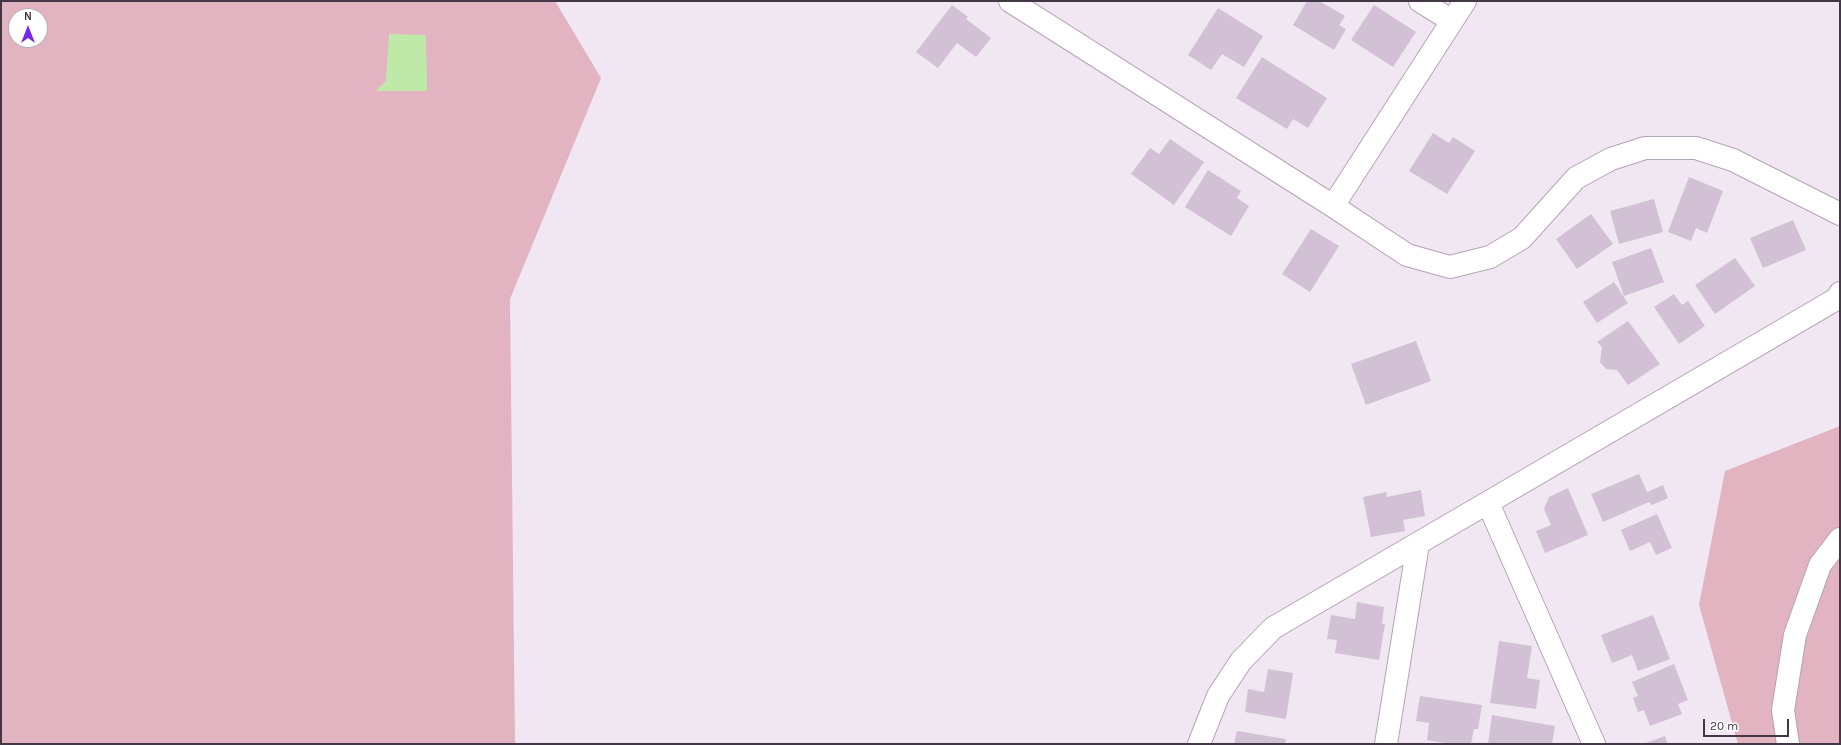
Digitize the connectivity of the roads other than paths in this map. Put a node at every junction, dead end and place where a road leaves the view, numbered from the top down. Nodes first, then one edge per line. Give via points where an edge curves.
1 (1010, 1) edge
2 (1420, 1) edge
3 (1465, 1) edge
4 (1452, 21) junction
5 (1333, 206) junction
6 (1840, 214) edge
7 (1840, 293) edge
8 (1488, 503) junction
9 (1840, 539) edge
10 (1418, 544) junction
11 (1584, 734) edge
12 (1199, 744) edge
13 (1386, 744) edge
14 (1594, 744) edge
15 (1788, 744) edge

1 - 5 street
2 - 4 street
3 - 4 street
4 - 5 street
5 - 6 street via 1407,255 1450,267 1490,257 1522,238 1576,178 1611,159 1644,148 1696,148 1733,160
7 - 8 street via 1838,298
8 - 10 street
8 - 11 street
9 - 15 street via 1820,565 1795,635 1783,710
10 - 12 street via 1273,628 1241,661 1218,696
10 - 13 street
11 - 14 street

